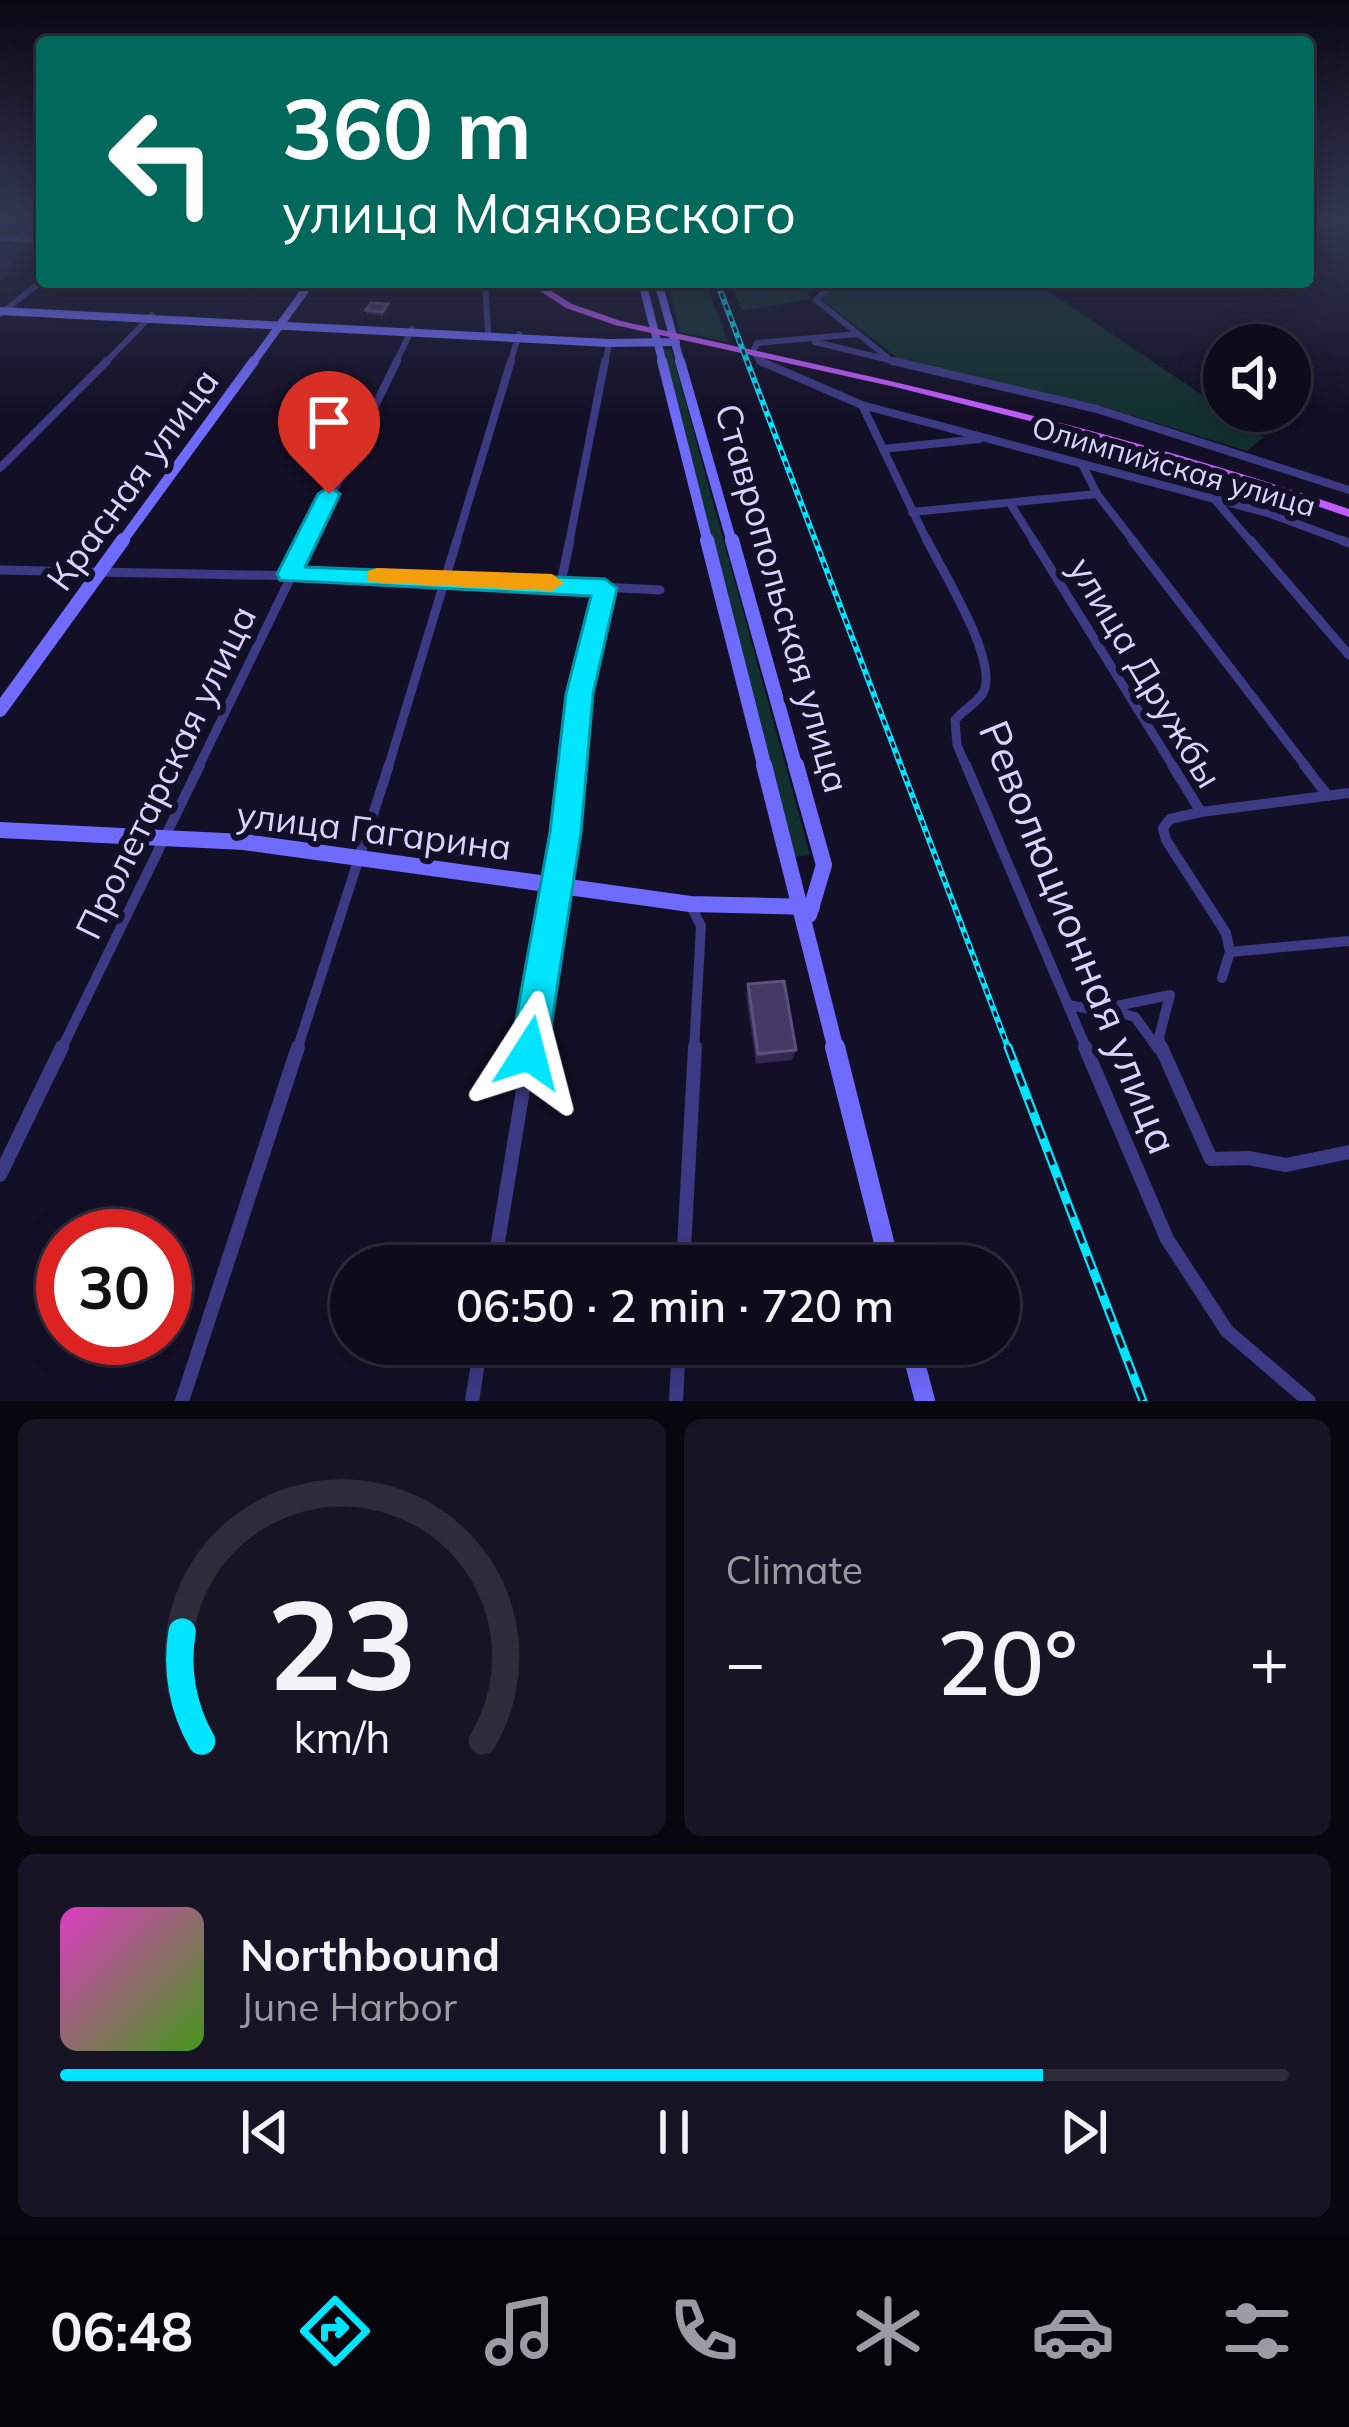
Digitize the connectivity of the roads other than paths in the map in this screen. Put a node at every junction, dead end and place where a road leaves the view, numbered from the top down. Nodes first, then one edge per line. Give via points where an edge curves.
1 (36, 286) edge
2 (307, 288) edge
3 (485, 288) edge
4 (540, 288) edge
5 (643, 288) edge
6 (660, 288) edge
7 (829, 288) edge
8 (2, 311) edge
9 (150, 317) junction
10 (280, 324) junction
11 (411, 331) junction
12 (488, 333) junction
13 (858, 334) junction
14 (518, 336) junction
15 (656, 339) junction
16 (676, 339) junction
17 (804, 339) junction
18 (609, 343) junction
19 (891, 361) junction
20 (862, 405) junction
21 (985, 438) junction
22 (883, 449) junction
23 (1083, 466) junction
24 (0, 468) edge
25 (1349, 490) edge
26 (1096, 494) junction
27 (1215, 499) junction
28 (1010, 503) junction
29 (912, 512) junction
30 (1349, 513) edge
31 (1349, 543) edge
32 (105, 569) junction
33 (0, 570) edge
34 (289, 574) junction
35 (447, 579) junction
36 (561, 583) junction
37 (605, 588) junction
38 (660, 590) dead end
39 (1349, 655) edge
40 (0, 710) edge
41 (1349, 794) edge
42 (1328, 796) junction
43 (1201, 812) junction
44 (0, 830) edge
45 (165, 838) junction
46 (362, 856) junction
47 (556, 883) junction
48 (690, 904) junction
49 (720, 907) junction
50 (804, 907) junction
51 (701, 926) junction
52 (1349, 941) edge
53 (1230, 952) junction
54 (1222, 978) dead end
55 (1068, 1005) junction
56 (1097, 1010) junction
57 (1163, 1058) junction
58 (1349, 1152) edge
59 (0, 1175) edge
60 (497, 1245) edge
61 (684, 1245) edge
62 (885, 1245) edge
63 (478, 1365) edge
64 (678, 1365) edge
65 (916, 1365) edge
66 (182, 1401) edge
67 (472, 1401) edge
68 (676, 1401) edge
69 (925, 1401) edge
70 (1309, 1401) edge

1 - 8 street
2 - 10 main road, Красная улица
3 - 12 street
4 - 30 main road via 618,322 1004,407
5 - 15 main road, Ставропольская улица
6 - 16 main road, Ставропольская улица
7 - 13 street via 816,300
8 - 9 main road
9 - 10 main road
9 - 24 street
10 - 11 main road
10 - 32 main road, Красная улица
11 - 12 main road
11 - 14 main road
11 - 34 street, Пролетарская улица
12 - 14 main road
13 - 17 street
13 - 19 street
14 - 15 main road
14 - 18 main road
14 - 35 street
15 - 16 main road
15 - 18 main road
15 - 50 main road, Ставропольская улица
16 - 50 main road, Ставропольская улица via 824,865
17 - 19 street
17 - 20 street, Олимпийская улица via 754,346 759,361
18 - 36 street
19 - 25 street via 1097,409
20 - 21 street, Олимпийская улица
20 - 22 street, Революционная улица
21 - 22 street, Олимпийская улица
21 - 23 street, Олимпийская улица
22 - 29 street, Революционная улица
23 - 26 street
23 - 27 street, Олимпийская улица
26 - 28 street
26 - 42 street
27 - 31 street, Олимпийская улица
27 - 39 street
28 - 29 street
28 - 43 street, улица Дружбы
29 - 55 street, Революционная улица via 973,633 987,680 984,693 955,716 954,735
32 - 33 street
32 - 34 street
32 - 40 main road, Красная улица
34 - 35 street
34 - 45 street, Пролетарская улица
35 - 36 street
35 - 46 street
36 - 37 street
37 - 38 street
37 - 47 street via 579,694
41 - 42 street
42 - 43 street
43 - 53 street, улица Дружбы via 1163,828
44 - 45 main road, улица Гагарина
45 - 46 main road, улица Гагарина
45 - 59 street, Пролетарская улица
46 - 47 main road, улица Гагарина
46 - 66 street
47 - 48 main road, улица Гагарина
47 - 60 street
48 - 49 main road, улица Гагарина
48 - 51 street
49 - 50 main road, улица Гагарина
49 - 51 street
50 - 62 main road, Ставропольская улица
51 - 61 street
52 - 53 street
53 - 54 street
55 - 56 street
55 - 70 street, Революционная улица via 1167,1239 1227,1331
56 - 57 street via 1135,1017
56 - 57 street via 1170,995 1159,1037
57 - 58 street via 1211,1160 1286,1165
63 - 67 street
64 - 68 street
65 - 69 main road

